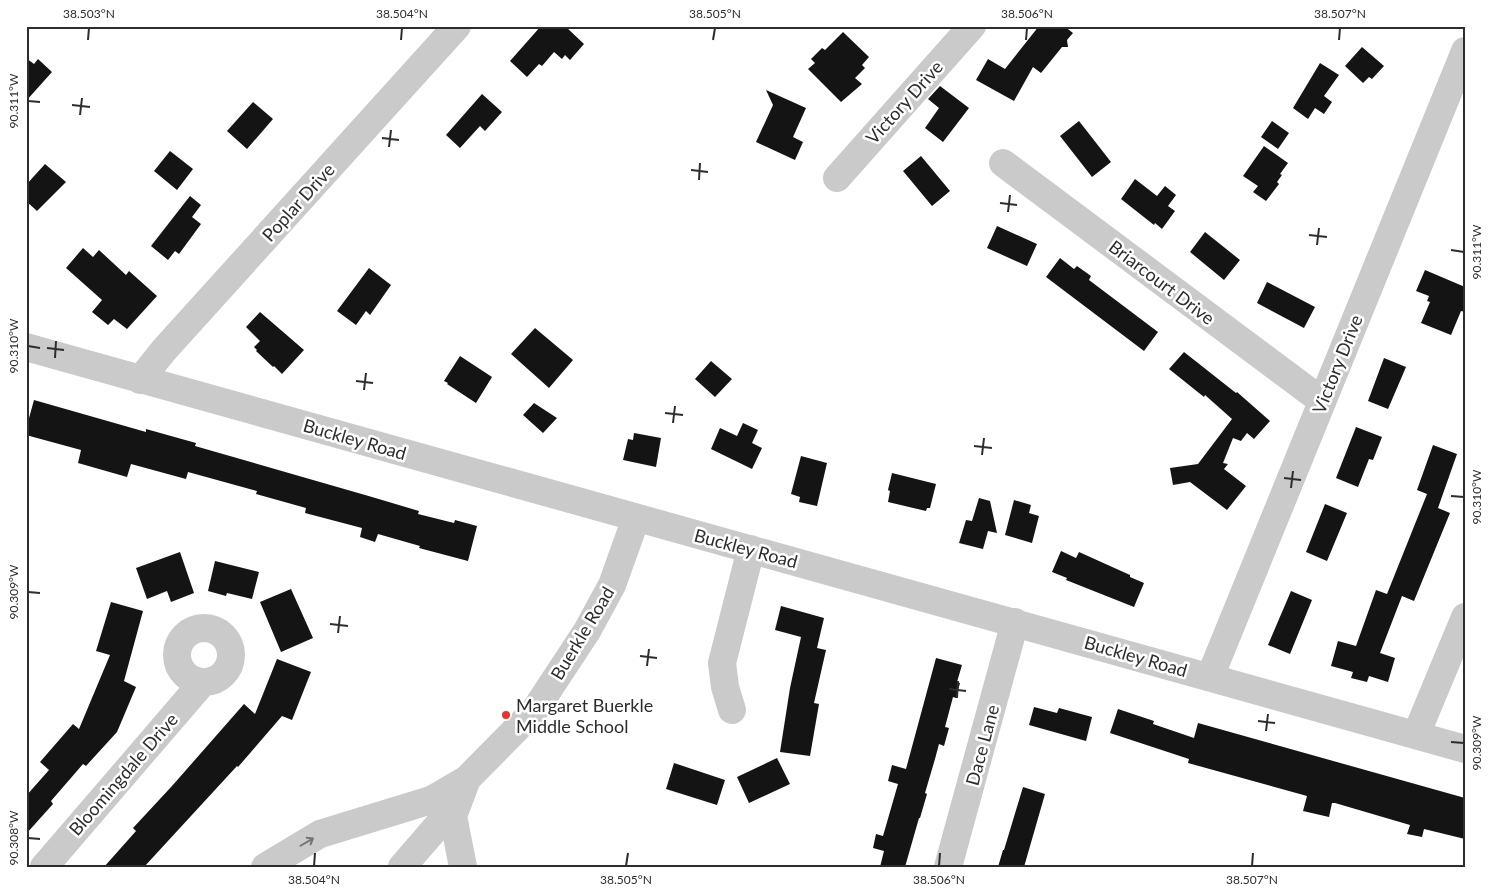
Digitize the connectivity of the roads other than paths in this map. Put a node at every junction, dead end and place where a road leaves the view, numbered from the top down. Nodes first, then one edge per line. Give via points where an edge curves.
1 (457, 26) edge
2 (972, 26) edge
3 (1465, 51) edge
4 (1003, 163) dead end
5 (837, 178) dead end
6 (26, 347) edge
7 (140, 380) junction
8 (1322, 401) junction
9 (636, 518) junction
10 (751, 549) junction
11 (1465, 617) edge
12 (1015, 622) junction
13 (1210, 678) junction
14 (203, 682) dead end
15 (732, 710) dead end
16 (1416, 735) junction
17 (1465, 749) edge
18 (467, 779) junction
19 (453, 816) junction
20 (463, 866) edge
21 (44, 867) edge
22 (265, 867) edge
23 (402, 867) edge
24 (948, 867) edge

1 - 7 street, Poplar Drive
2 - 5 street, Victory Drive
3 - 8 street, Victory Drive
4 - 8 street, Briarcourt Drive
6 - 7 street, Buckley Road
7 - 9 street, Buckley Road
8 - 13 street, Victory Drive
9 - 10 street, Buckley Road
9 - 18 street, Buerkle Road via 612,585 587,631 535,710
10 - 12 street, Buckley Road
10 - 15 street via 722,662
11 - 16 street
12 - 13 street, Buckley Road
12 - 24 street, Dace Lane
13 - 16 street, Buckley Road
14 - 21 street, Bloomingdale Drive
16 - 17 street, Buckley Road
18 - 19 street, Buerkle Road
22 -> 18 street, Buerkle Road via 320,834 431,800
19 - 20 street
19 - 23 street via 440,823

